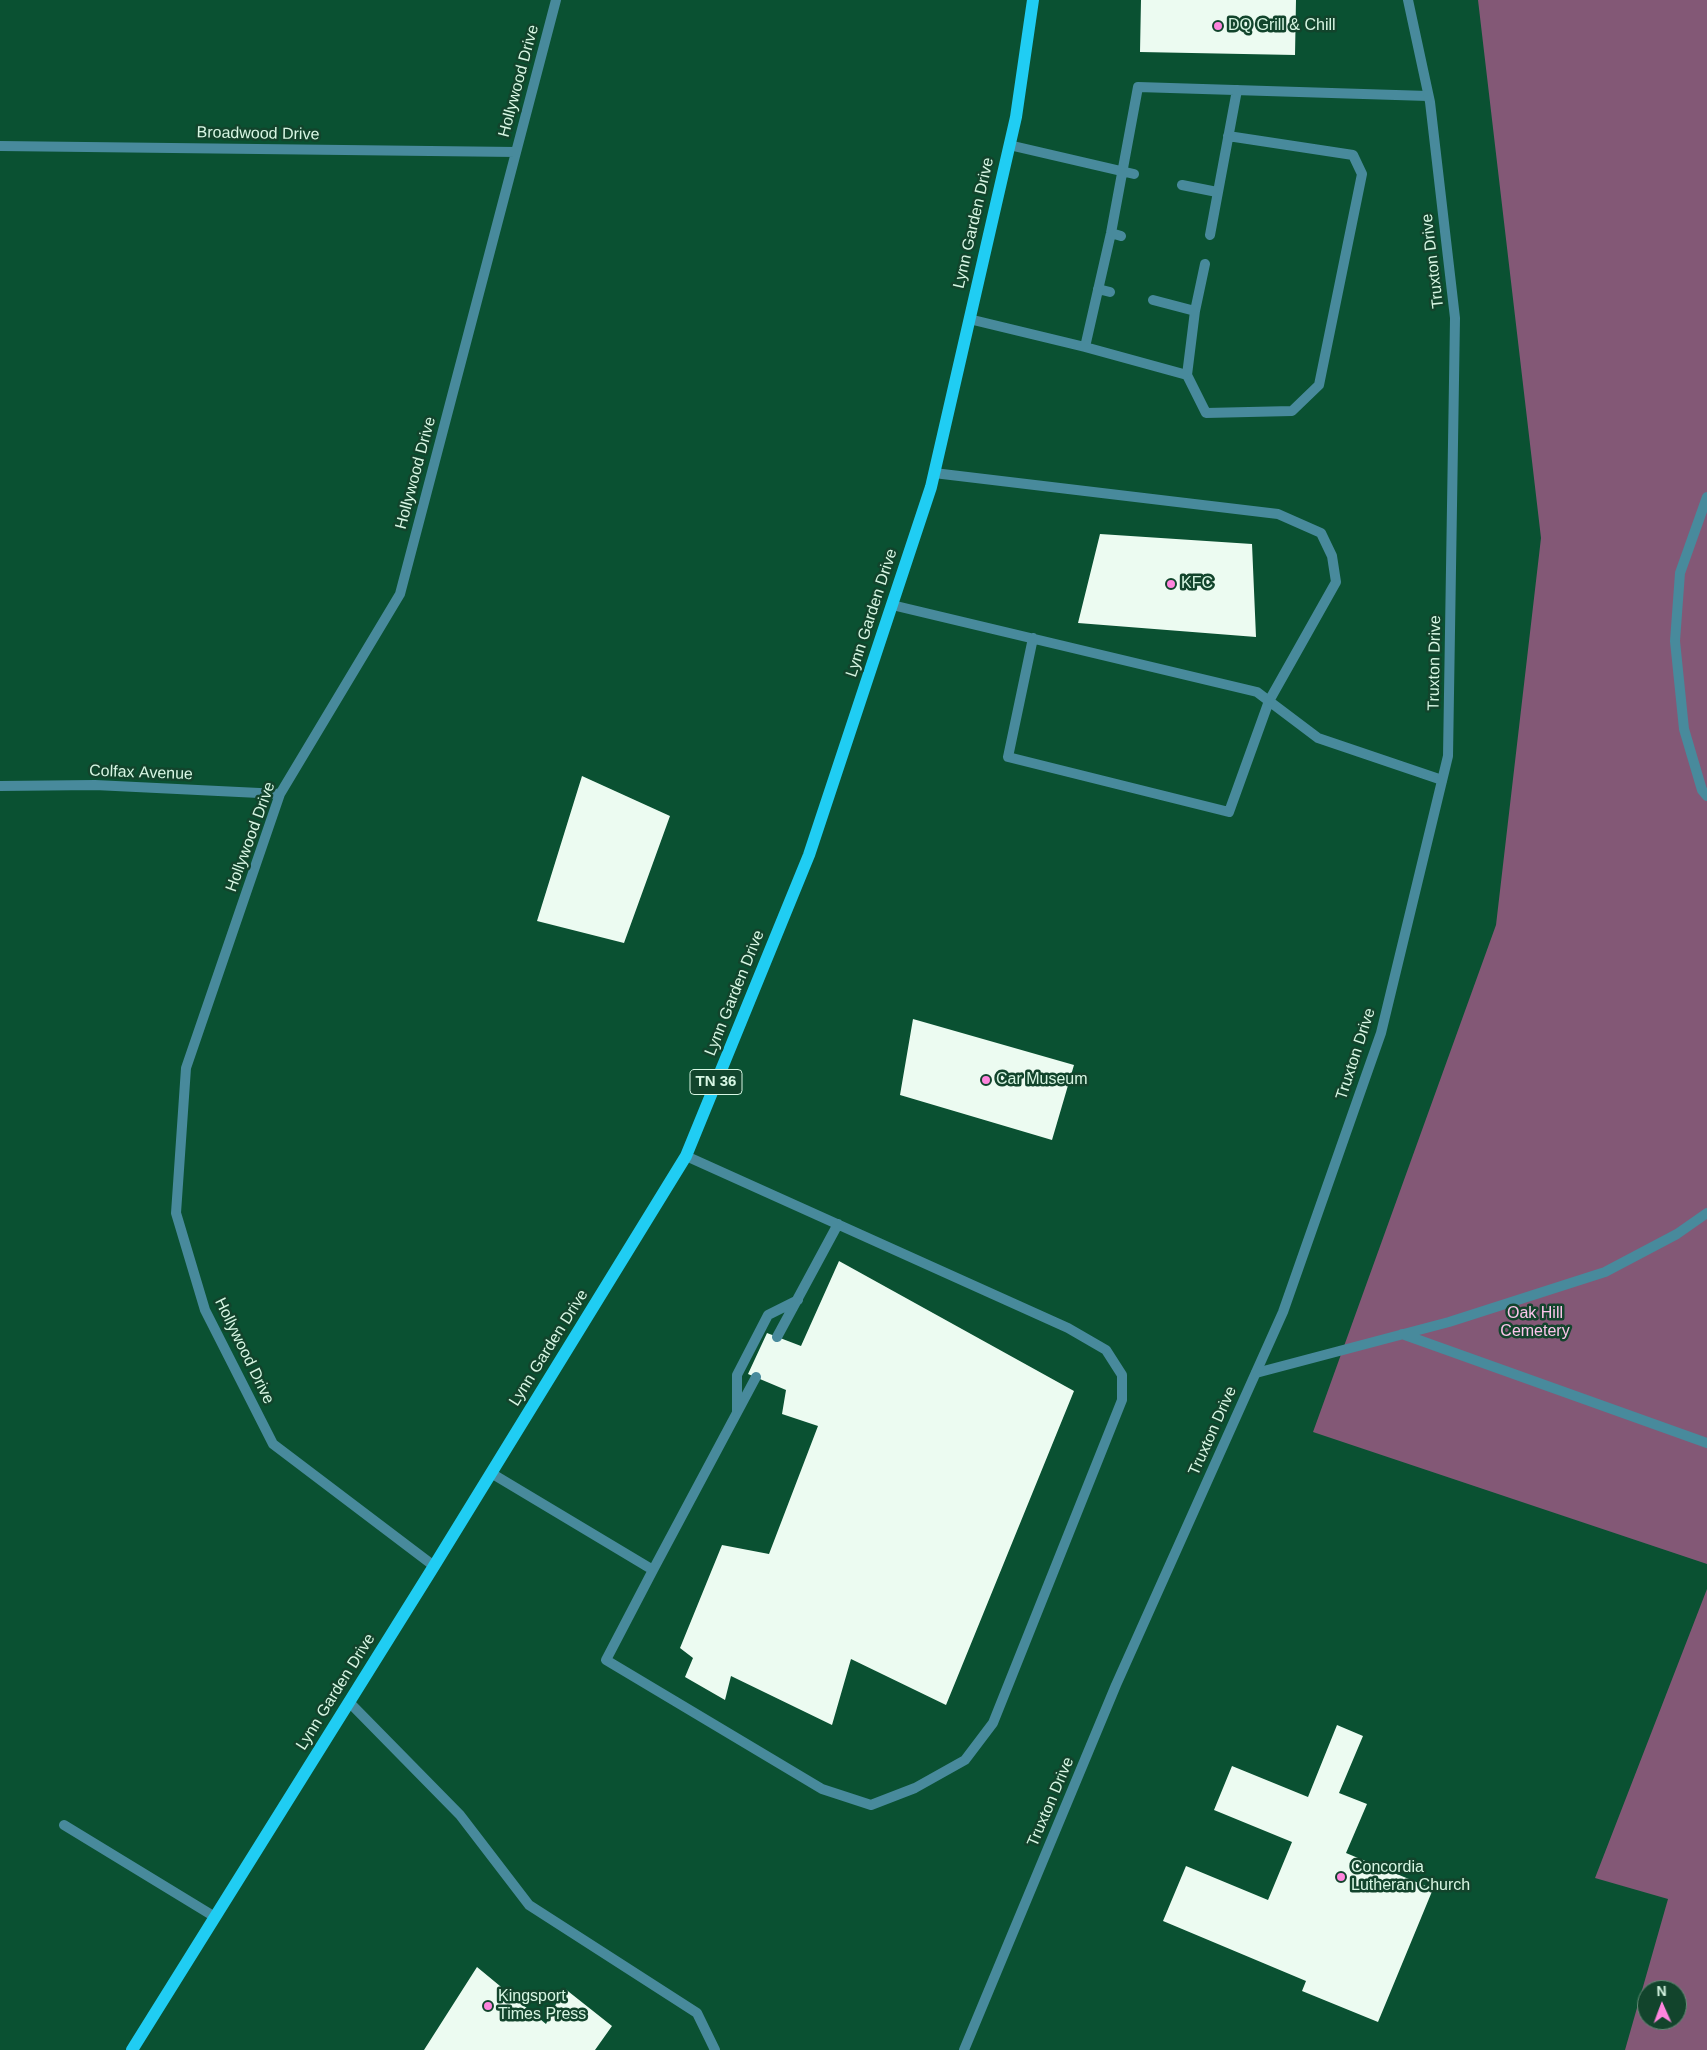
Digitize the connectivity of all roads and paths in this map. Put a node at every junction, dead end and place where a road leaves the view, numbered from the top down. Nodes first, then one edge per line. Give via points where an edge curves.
1 (556, 0) edge
2 (1033, 0) edge
3 (1408, 0) edge
4 (1237, 90) junction
5 (1428, 96) junction
6 (1228, 136) junction
7 (1009, 145) junction
8 (0, 146) edge
9 (516, 152) junction
10 (1123, 172) junction
11 (1134, 174) dead end
12 (1182, 185) dead end
13 (1218, 192) junction
14 (1210, 235) dead end
15 (1205, 264) dead end
16 (1098, 289) junction
17 (1110, 292) dead end
18 (1153, 300) dead end
19 (1195, 311) junction
20 (969, 319) junction
21 (1085, 347) junction
22 (1187, 375) junction
23 (934, 473) junction
24 (1707, 497) edge
25 (892, 605) junction
26 (1033, 638) junction
27 (1269, 701) junction
28 (1442, 780) junction
29 (0, 786) edge
30 (280, 794) junction
31 (1707, 796) edge
32 (686, 1156) junction
33 (1707, 1213) edge
34 (838, 1224) junction
35 (798, 1300) junction
36 (1402, 1334) junction
37 (777, 1337) dead end
38 (1256, 1373) junction
39 (756, 1378) dead end
40 (738, 1412) junction
41 (1707, 1443) edge
42 (491, 1473) junction
43 (434, 1566) junction
44 (653, 1570) junction
45 (349, 1702) junction
46 (64, 1825) dead end
47 (215, 1917) junction
48 (132, 2050) edge
49 (715, 2050) edge
50 (964, 2050) edge

1 - 9 street, Hollywood Drive
2 - 7 main road, Lynn Garden Drive / TN 36
3 - 5 street, Truxton Drive
4 - 5 street
4 - 6 street
4 - 10 street via 1138,87
5 - 28 street, Truxton Drive via 1455,318 1448,756
6 - 13 street
6 - 22 street via 1353,155 1362,174 1319,385 1292,411 1206,414
7 - 10 street
7 - 20 main road, Lynn Garden Drive / TN 36
8 - 9 street, Broadwood Drive
9 - 30 street, Hollywood Drive via 400,594
10 - 11 street
10 - 16 street via 1116,235
12 - 13 street
13 - 14 street
15 - 19 street
16 - 17 street
16 - 21 street
18 - 19 street
19 - 22 street
20 - 21 street
20 - 23 main road, Lynn Garden Drive / TN 36
21 - 22 street
23 - 25 main road, Lynn Garden Drive / TN 36
23 - 27 street via 1278,514 1321,533 1332,556 1336,582
24 - 31 street via 1680,573 1675,641 1684,729 1702,790
25 - 26 street
25 - 32 main road, Lynn Garden Drive / TN 36 via 809,855
26 - 27 street via 1257,692
26 - 27 street via 1008,757 1229,812
27 - 28 street via 1318,738
28 - 38 street, Truxton Drive via 1381,1033 1283,1312
29 - 30 street, Colfax Avenue via 95,785
30 - 43 street, Hollywood Drive via 186,1068 176,1213 205,1310 273,1444
32 - 34 street
32 - 42 main road, Lynn Garden Drive / TN 36
33 - 36 street via 1677,1234 1605,1272
34 - 35 street
34 - 44 street via 1068,1328 1106,1350 1122,1375 1122,1400 994,1722 964,1760 906,1792 871,1805 822,1789 606,1660
35 - 37 street
35 - 40 street via 768,1315 737,1375
36 - 38 street
36 - 41 street
38 - 50 street, Truxton Drive via 1116,1685
39 - 40 street
40 - 44 street
42 - 43 main road, Lynn Garden Drive / TN 36
42 - 44 street
43 - 45 main road, Lynn Garden Drive / TN 36
45 - 47 main road, Lynn Garden Drive / TN 36
45 - 49 street via 460,1816 529,1905 697,2013
46 - 47 street
47 - 48 main road, Lynn Garden Drive / TN 36

